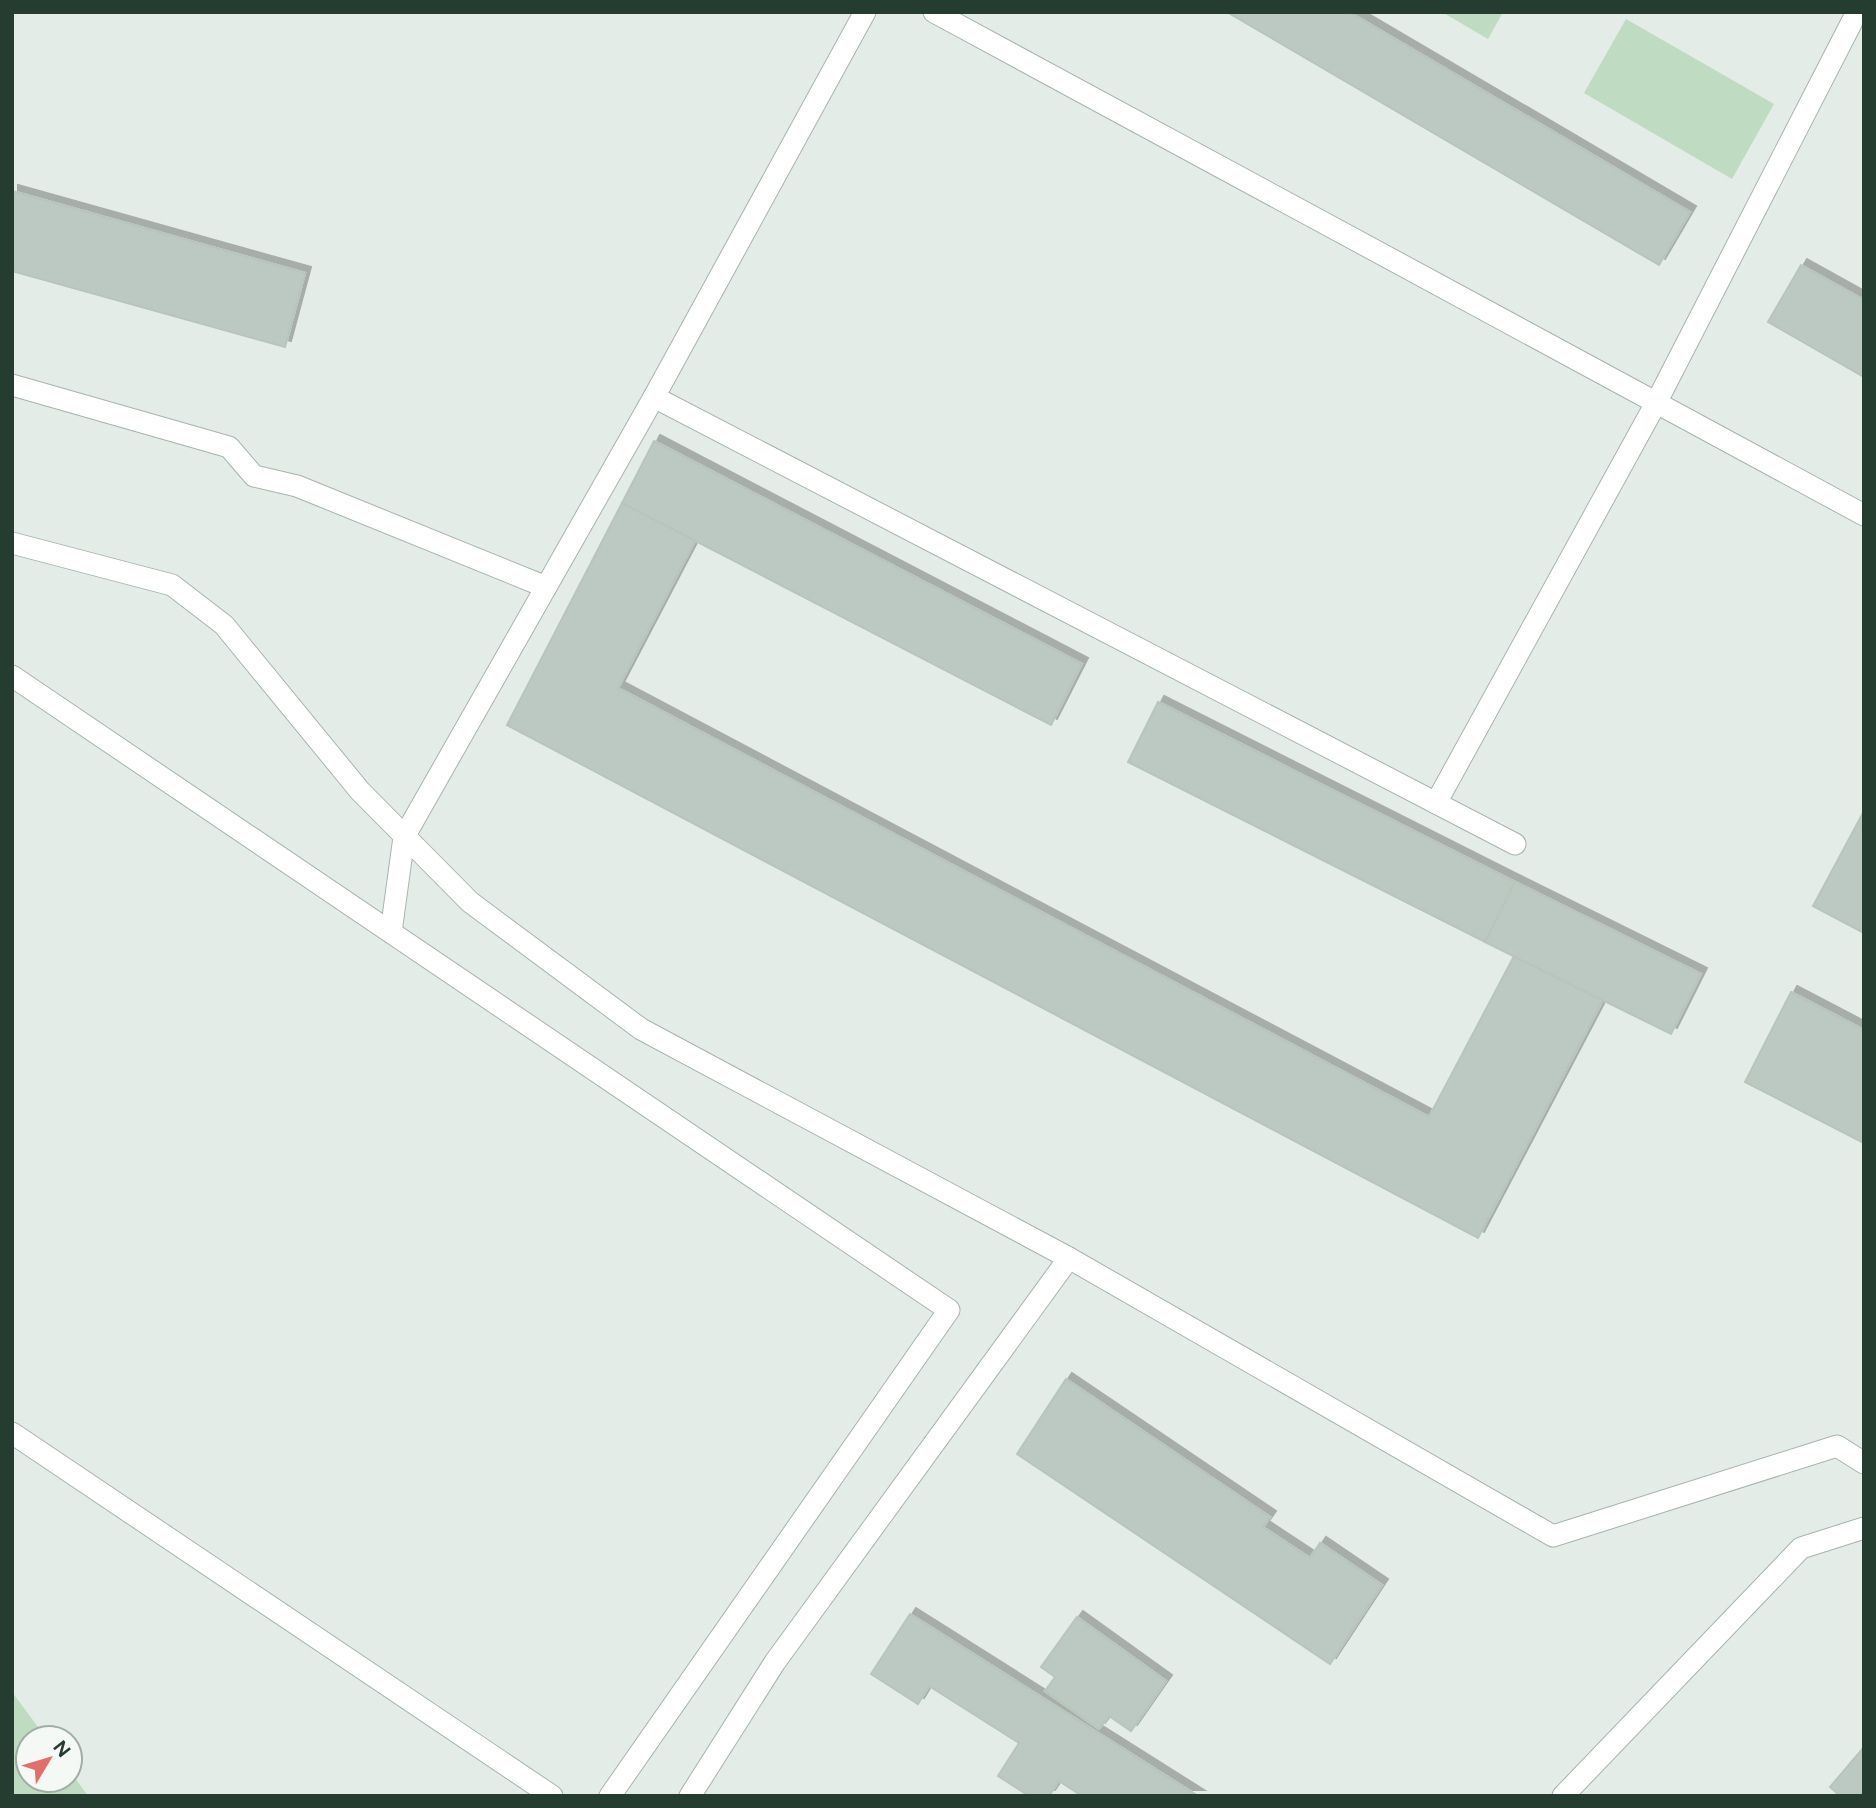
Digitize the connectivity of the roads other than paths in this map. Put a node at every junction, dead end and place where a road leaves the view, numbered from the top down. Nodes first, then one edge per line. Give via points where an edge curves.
1 (865, 12) edge
2 (934, 12) edge
3 (1857, 12) edge
4 (12, 386) edge
5 (654, 397) junction
6 (1656, 403) junction
7 (1864, 515) edge
8 (12, 543) edge
9 (546, 587) junction
10 (12, 676) edge
11 (1436, 803) junction
12 (404, 837) junction
13 (1515, 844) dead end
14 (391, 932) junction
15 (1069, 1258) junction
16 (12, 1433) edge
17 (1864, 1463) edge
18 (1864, 1528) edge
19 (552, 1796) edge
20 (610, 1796) edge
21 (690, 1796) edge
22 (1563, 1796) edge

1 - 5 lane
2 - 6 lane
3 - 6 lane
4 - 9 lane via 229,447 254,476 297,486
5 - 9 lane
5 - 11 lane
6 - 7 lane
6 - 11 lane
8 - 12 lane via 172,585 224,625 360,791
9 - 12 lane
10 - 14 lane
11 - 13 lane
12 - 14 lane
12 - 15 lane via 470,902 641,1028
14 - 20 lane via 950,1310
15 - 17 lane via 1553,1535 1837,1446
15 - 21 lane via 775,1661
16 - 19 lane
18 - 22 lane via 1801,1548

